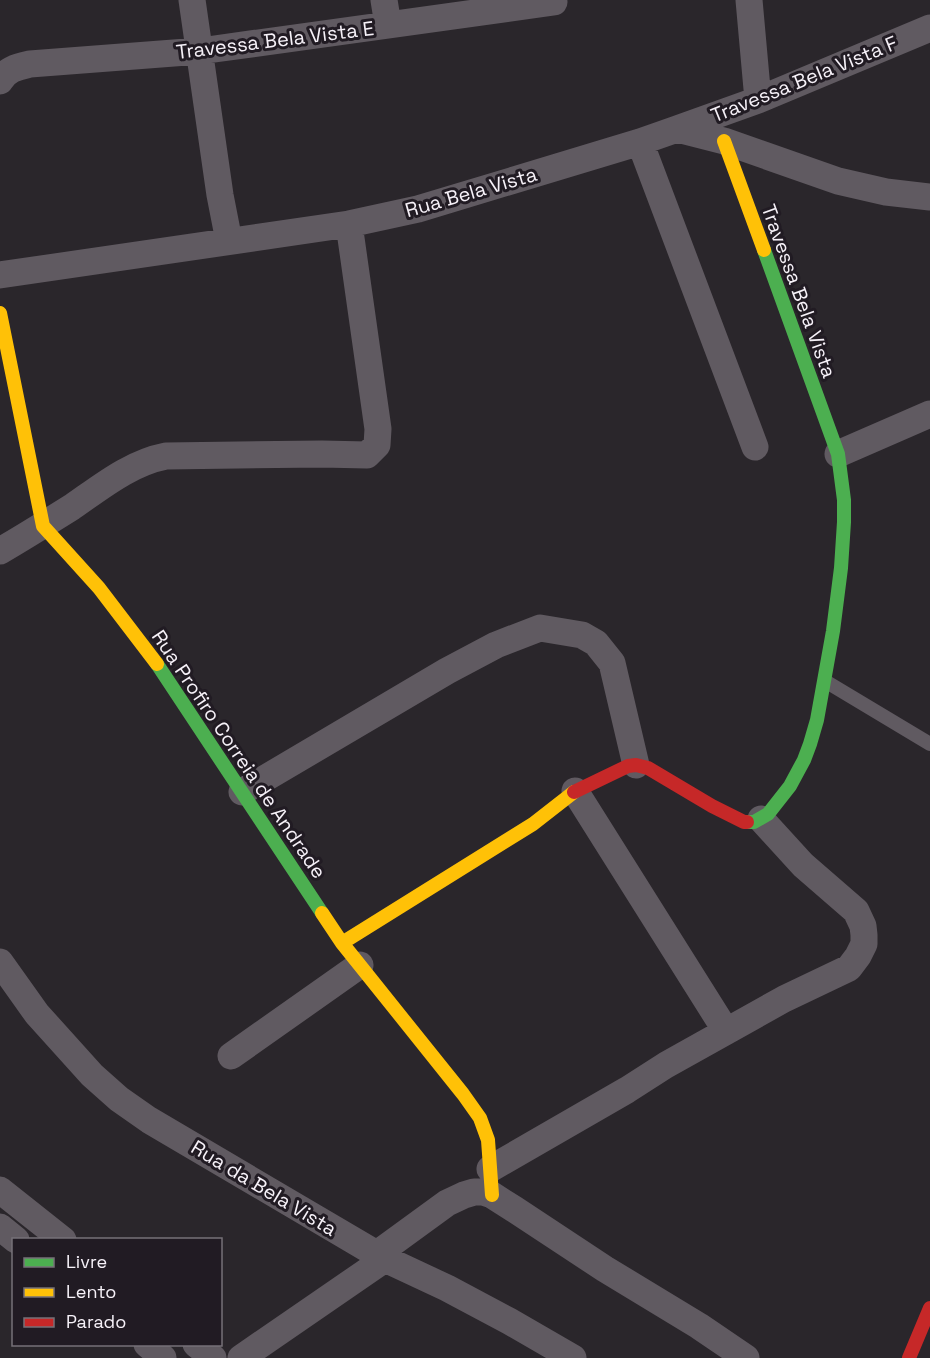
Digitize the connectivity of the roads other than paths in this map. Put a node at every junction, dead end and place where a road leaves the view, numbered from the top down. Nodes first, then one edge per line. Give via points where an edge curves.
1 (192, 0) edge
2 (749, 0) edge
3 (554, 2) dead end
4 (386, 13) edge
5 (930, 28) edge
6 (200, 51) junction
7 (0, 81) edge
8 (758, 100) junction
9 (677, 129) junction
10 (724, 141) junction
11 (640, 142) junction
12 (930, 197) edge
13 (349, 224) junction
14 (229, 241) junction
15 (0, 275) edge
16 (0, 313) edge
17 (930, 414) edge
18 (755, 447) dead end
19 (838, 454) junction
20 (43, 526) junction
21 (0, 551) edge
22 (824, 680) junction
23 (930, 744) edge
24 (636, 765) junction
25 (575, 791) junction
26 (242, 792) junction
27 (761, 819) junction
28 (342, 943) junction
29 (0, 962) edge
30 (360, 965) junction
31 (726, 1031) junction
32 (231, 1056) dead end
33 (491, 1182) junction
34 (0, 1190) edge
35 (0, 1227) edge
36 (15, 1238) edge
37 (62, 1238) edge
38 (381, 1257) junction
39 (929, 1313) edge
40 (149, 1346) edge
41 (198, 1346) edge
42 (164, 1358) edge
43 (213, 1358) edge
44 (241, 1358) edge
45 (573, 1358) edge
46 (746, 1358) edge
47 (909, 1358) edge

1 - 6 street
2 - 8 street
3 - 4 street, Travessa Bela Vista E
4 - 6 street, Travessa Bela Vista E
5 - 8 street, Travessa Bela Vista F
6 - 7 street, Travessa Bela Vista E via 30,64 10,70
6 - 14 street
8 - 9 street, Travessa Bela Vista F
9 - 10 street
9 - 11 street, Rua Bela Vista
10 - 12 street via 838,181
10 - 19 street, Travessa Bela Vista
11 - 13 street, Rua Bela Vista via 418,209
11 - 18 street
13 - 14 street, Rua Bela Vista
13 - 20 street via 378,429 377,445 366,455 150,459
14 - 15 street, Rua Bela Vista
16 - 20 street
17 - 19 street
19 - 22 street, Travessa Bela Vista via 844,522
20 - 21 street
20 - 26 street, Rua Profiro Correia de Andrade via 99,588 152,656
22 - 23 lane
22 - 27 street, Travessa Bela Vista via 804,760 790,786
24 - 25 street
24 - 26 street via 612,663 596,643 582,634 540,628 447,670
24 - 27 street via 744,822
25 - 28 street via 534,824
25 - 31 street
26 - 28 street, Rua Profiro Correia de Andrade
27 - 31 street via 803,865 856,911 863,926 864,944 849,968
28 - 30 street, Rua Profiro Correia de Andrade
29 - 38 street, Rua da Bela Vista via 37,1014 119,1099
30 - 32 street
30 - 33 street, Rua Profiro Correia de Andrade via 480,1118 488,1140
31 - 33 street via 627,1090
33 - 38 street via 483,1192 447,1203
33 - 46 street via 605,1269
34 - 37 street
35 - 36 street
38 - 44 street
38 - 45 street, Rua da Bela Vista
39 - 47 street
40 - 42 street
41 - 43 street

